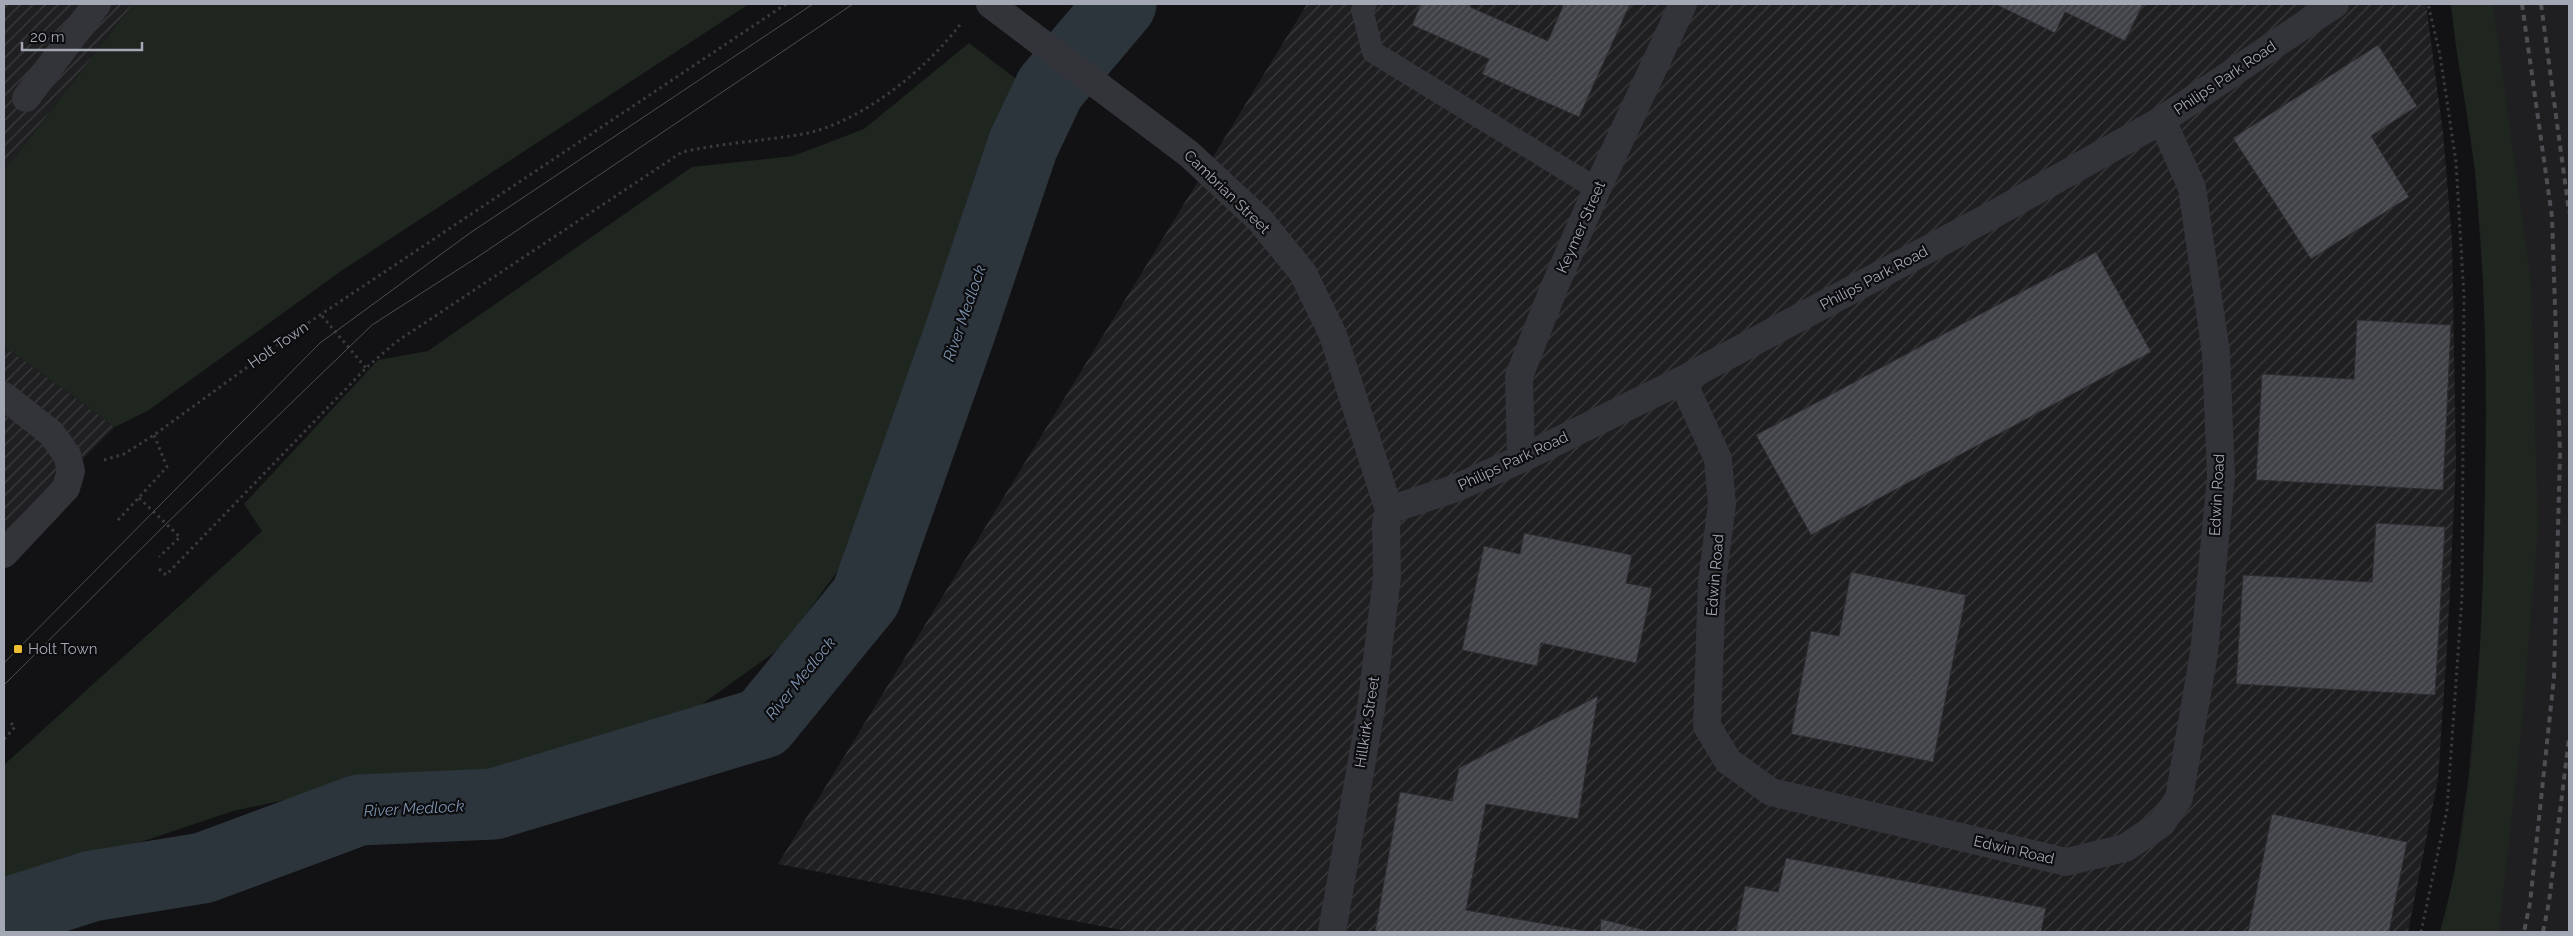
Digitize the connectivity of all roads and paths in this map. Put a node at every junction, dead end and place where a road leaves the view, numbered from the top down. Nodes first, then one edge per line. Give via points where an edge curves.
1 (97, 4) edge
2 (786, 4) edge
3 (990, 4) edge
4 (1366, 4) edge
5 (1683, 4) edge
6 (2335, 4) edge
7 (2428, 4) edge
8 (965, 18) dead end
9 (26, 98) dead end
10 (2162, 120) junction
11 (1597, 189) junction
12 (322, 316) junction
13 (366, 368) junction
14 (1682, 380) junction
15 (4, 396) edge
16 (154, 435) junction
17 (1521, 459) junction
18 (71, 471) junction
19 (138, 498) junction
20 (1389, 510) junction
21 (118, 520) dead end
22 (4, 554) edge
23 (159, 557) dead end
24 (159, 569) dead end
25 (8, 720) dead end
26 (4, 739) edge
27 (1332, 932) edge
28 (2421, 932) edge

1 - 9 street
2 - 12 path, Holt Town
3 - 20 street, Cambrian Street via 1189,154 1260,220 1303,273 1333,335
4 - 11 lane via 1362,10 1373,52
5 - 11 street, Keymer Street
6 - 10 street, Philips Park Road
7 - 28 path via 2440,55 2456,162 2464,287 2462,597 2447,810
8 - 13 path via 949,39 910,77 862,111 834,126 804,134 682,152 396,342
10 - 14 street, Philips Park Road via 1996,213
10 - 14 street, Edwin Road via 2192,188 2216,352 2221,477 2204,653 2179,798 2161,824 2125,848 2066,862 1771,792 1728,761 1707,726 1712,582 1722,504 1718,459
11 - 17 street, Keymer Street via 1519,376
12 - 13 path
12 - 16 path, Holt Town
13 - 24 path via 166,575
14 - 17 street, Philips Park Road
15 - 18 street via 50,433 67,455
16 - 18 path, Holt Town via 124,454
16 - 19 path via 167,467
17 - 20 street, Philips Park Road via 1456,488
18 - 22 street via 66,488
19 - 21 path
19 - 23 path via 180,537
20 - 27 street, Hillkirk Street via 1386,524 1387,577 1370,709
25 - 26 path via 15,727

